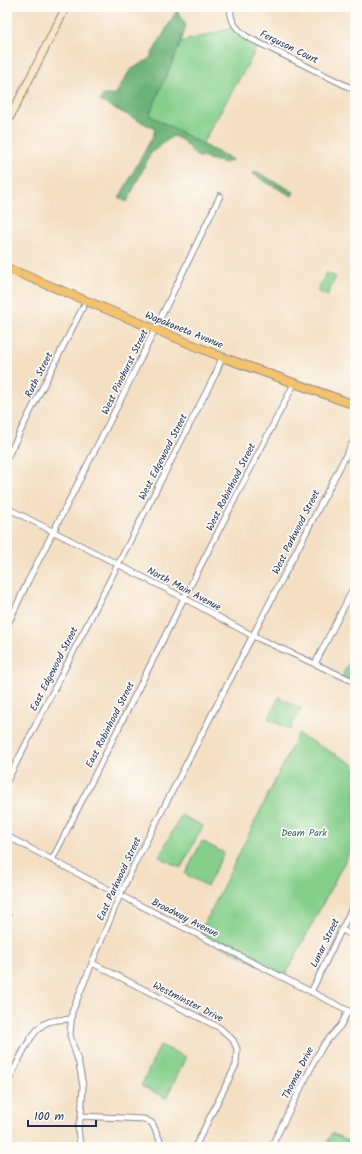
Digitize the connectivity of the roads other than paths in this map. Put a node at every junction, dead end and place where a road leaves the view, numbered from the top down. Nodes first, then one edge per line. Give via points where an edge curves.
1 (66, 7) edge
2 (230, 7) edge
3 (355, 90) edge
4 (7, 123) edge
5 (220, 196) dead end
6 (7, 268) edge
7 (86, 301) junction
8 (156, 330) junction
9 (222, 356) junction
10 (294, 384) junction
11 (355, 405) edge
12 (355, 438) edge
13 (7, 458) edge
14 (7, 508) edge
15 (53, 533) junction
16 (118, 564) junction
17 (355, 585) edge
18 (184, 598) junction
19 (7, 626) edge
20 (253, 636) junction
21 (315, 664) junction
22 (355, 682) edge
23 (7, 781) edge
24 (7, 836) edge
25 (52, 860) junction
26 (120, 895) junction
27 (355, 902) edge
28 (341, 929) junction
29 (355, 937) edge
30 (92, 963) junction
31 (311, 992) junction
32 (348, 1011) junction
33 (355, 1014) edge
34 (72, 1019) junction
35 (7, 1084) edge
36 (81, 1116) junction
37 (80, 1147) edge
38 (164, 1147) edge
39 (195, 1147) edge
40 (271, 1147) edge

1 - 4 main road
2 - 3 street, Ferguson Court via 235,27 247,37
5 - 8 street, West Pinehurst Street
6 - 7 main road, Wapakoneta Avenue
7 - 8 main road, Wapakoneta Avenue
7 - 13 street, Ruth Street
8 - 9 main road, Wapakoneta Avenue
8 - 15 street, West Pinehurst Street
9 - 10 main road, Wapakoneta Avenue
9 - 16 street, West Edgewood Street via 216,373
10 - 11 main road, Wapakoneta Avenue
10 - 18 street, West Robinhood Street
12 - 20 street, West Parkwood Street
14 - 15 street, North Main Avenue
15 - 16 street, North Main Avenue
15 - 19 street, West Pinehurst Street
16 - 18 street, North Main Avenue
16 - 23 street, East Edgewood Street
17 - 21 street
18 - 20 street, North Main Avenue
18 - 25 street, East Robinhood Street
20 - 21 street, North Main Avenue
20 - 26 street, East Parkwood Street
21 - 22 street, North Main Avenue
24 - 25 street, Broadway Avenue
25 - 26 street, Broadway Avenue
26 - 30 street, East Parkwood Street
26 - 31 street, Broadway Avenue
27 - 28 street, Lunar Street
28 - 29 street
28 - 31 street, Lunar Street
30 - 34 street, East Parkwood Street via 72,1012
30 - 39 street, Westminster Drive via 220,1028 233,1040 237,1049 236,1065
31 - 32 street, Broadway Avenue
32 - 33 street, Broadway Avenue
32 - 40 street, Thomas Drive via 341,1025 317,1056
34 - 35 street via 55,1020 37,1030
34 - 36 street, East Parkwood Street via 70,1035 80,1064 83,1086
36 - 37 street, East Parkwood Street via 78,1128
36 - 38 street via 144,1119 152,1123

